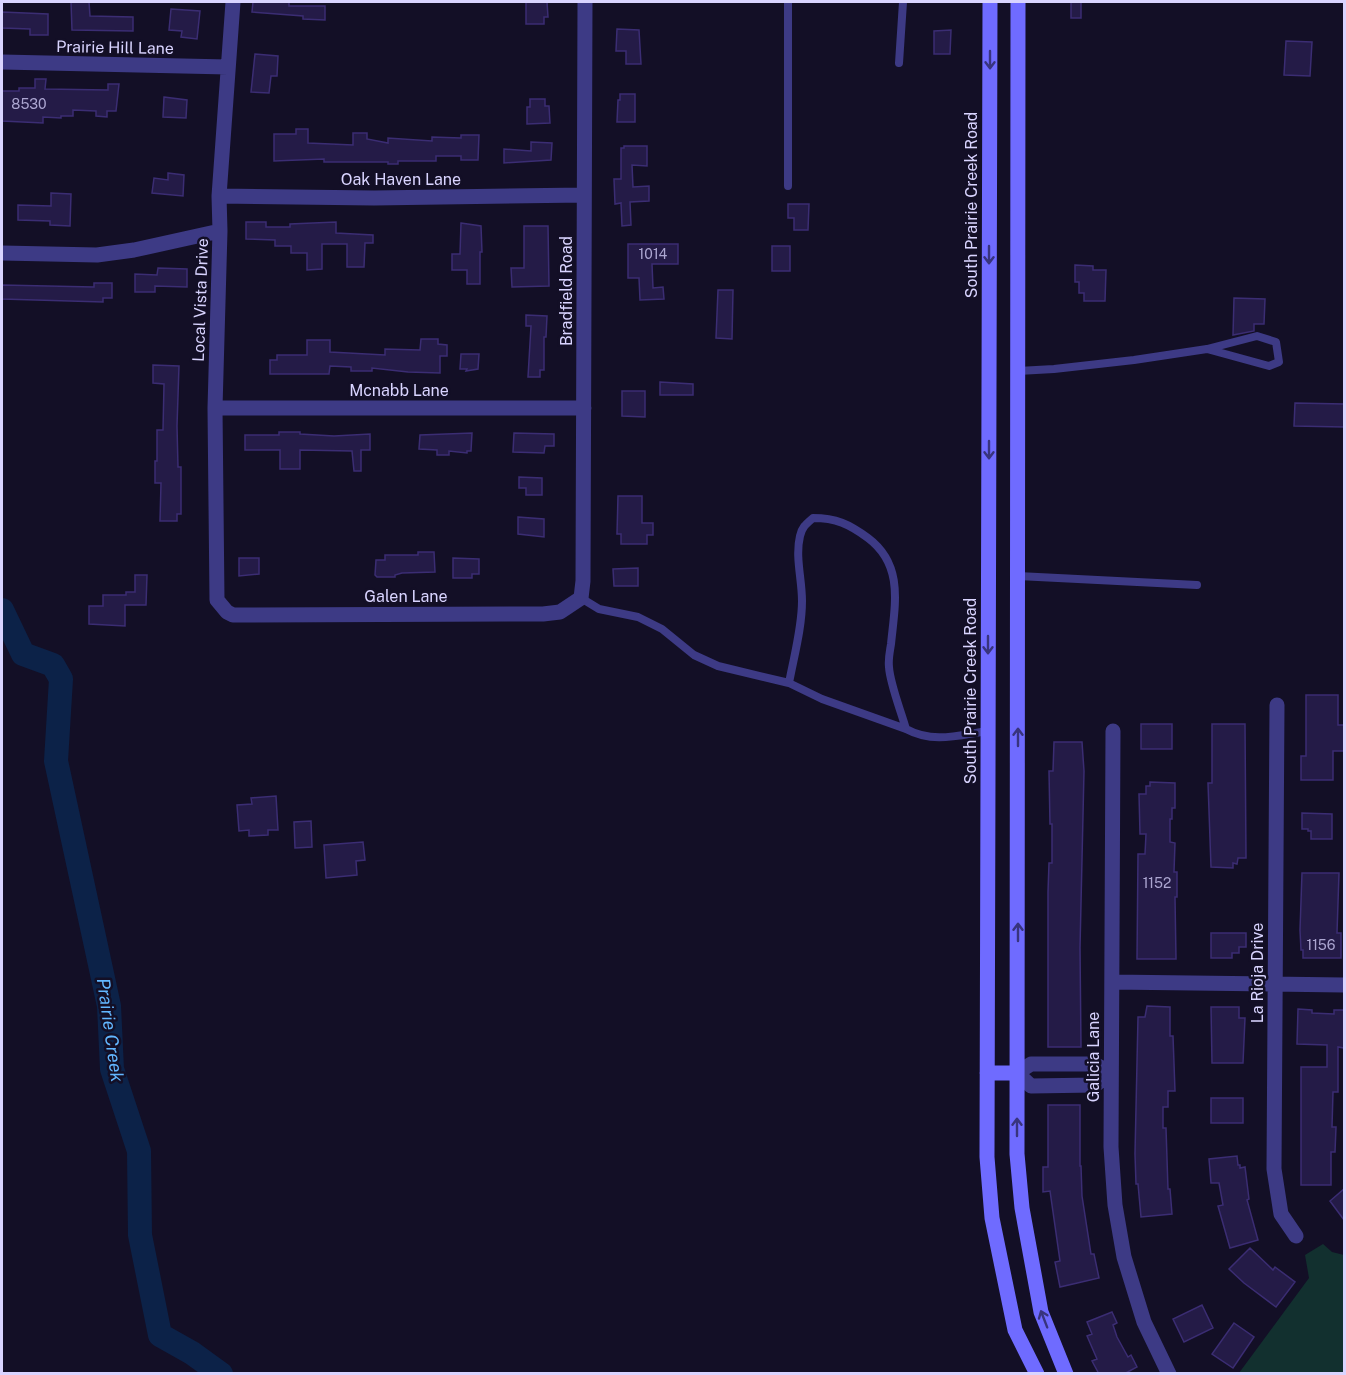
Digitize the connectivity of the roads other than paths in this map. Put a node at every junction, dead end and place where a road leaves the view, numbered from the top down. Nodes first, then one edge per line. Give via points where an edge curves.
1 (233, 2) edge
2 (585, 2) edge
3 (788, 2) edge
4 (903, 2) edge
5 (990, 2) edge
6 (1018, 2) edge
7 (2, 62) edge
8 (899, 63) dead end
9 (228, 67) junction
10 (788, 186) dead end
11 (584, 195) junction
12 (219, 196) junction
13 (220, 231) junction
14 (2, 253) edge
15 (1207, 348) junction
16 (1018, 370) junction
17 (215, 408) junction
18 (584, 408) junction
19 (1018, 576) junction
20 (1197, 585) dead end
21 (581, 598) junction
22 (217, 600) joint
23 (789, 683) junction
24 (1276, 705) dead end
25 (906, 729) junction
26 (988, 731) junction
27 (1113, 731) dead end
28 (1112, 982) junction
29 (1275, 984) junction
30 (1344, 984) edge
31 (987, 1072) junction
32 (1017, 1072) junction
33 (1111, 1073) junction
34 (1296, 1236) dead end
35 (1037, 1374) edge
36 (1066, 1374) edge
37 (1169, 1374) edge

1 - 9 street, Local Vista Drive
2 - 11 street, Bradfield Road
3 - 10 lane
4 - 8 lane
5 -> 26 main road, South Prairie Creek Road
6 - 16 main road
7 - 9 street, Prairie Hill Lane
9 - 12 street, Local Vista Drive
11 - 12 street, Oak Haven Lane
11 - 18 street, Bradfield Road
12 - 13 street, Local Vista Drive
13 - 14 street via 97,255
13 - 17 street, Local Vista Drive
15 - 15 lane via 1257,336 1276,342 1279,362 1269,366
15 - 16 lane via 1134,360
16 - 19 main road
17 - 18 street, Mcnabb Lane
17 - 22 street, Local Vista Drive
18 - 21 street, Bradfield Road
19 - 20 lane
32 -> 19 main road
21 - 22 street, Galen Lane via 560,612 519,614 233,615
21 - 23 lane via 599,609 638,617 662,629 694,655 718,666
23 - 25 lane
23 - 25 lane via 802,603 799,538 803,527 813,518 831,518 854,527 876,544 892,567 895,581 889,667
24 - 29 street, La Rioja Drive
25 - 26 lane via 933,738
26 - 31 main road, South Prairie Creek Road
27 - 28 street, Galicia Lane
28 - 29 street
28 - 33 street, Galicia Lane
29 - 30 street
29 - 34 street, La Rioja Drive via 1274,1169 1281,1214
31 - 32 main road
31 - 35 main road, South Prairie Creek Road via 992,1218 1015,1330
32 - 33 street via 1030,1064 1094,1064
32 - 33 street via 1030,1086 1095,1085
36 -> 32 main road via 1041,1312 1022,1208 1017,1154
33 - 37 street, Galicia Lane via 1114,1205 1124,1257 1144,1323

